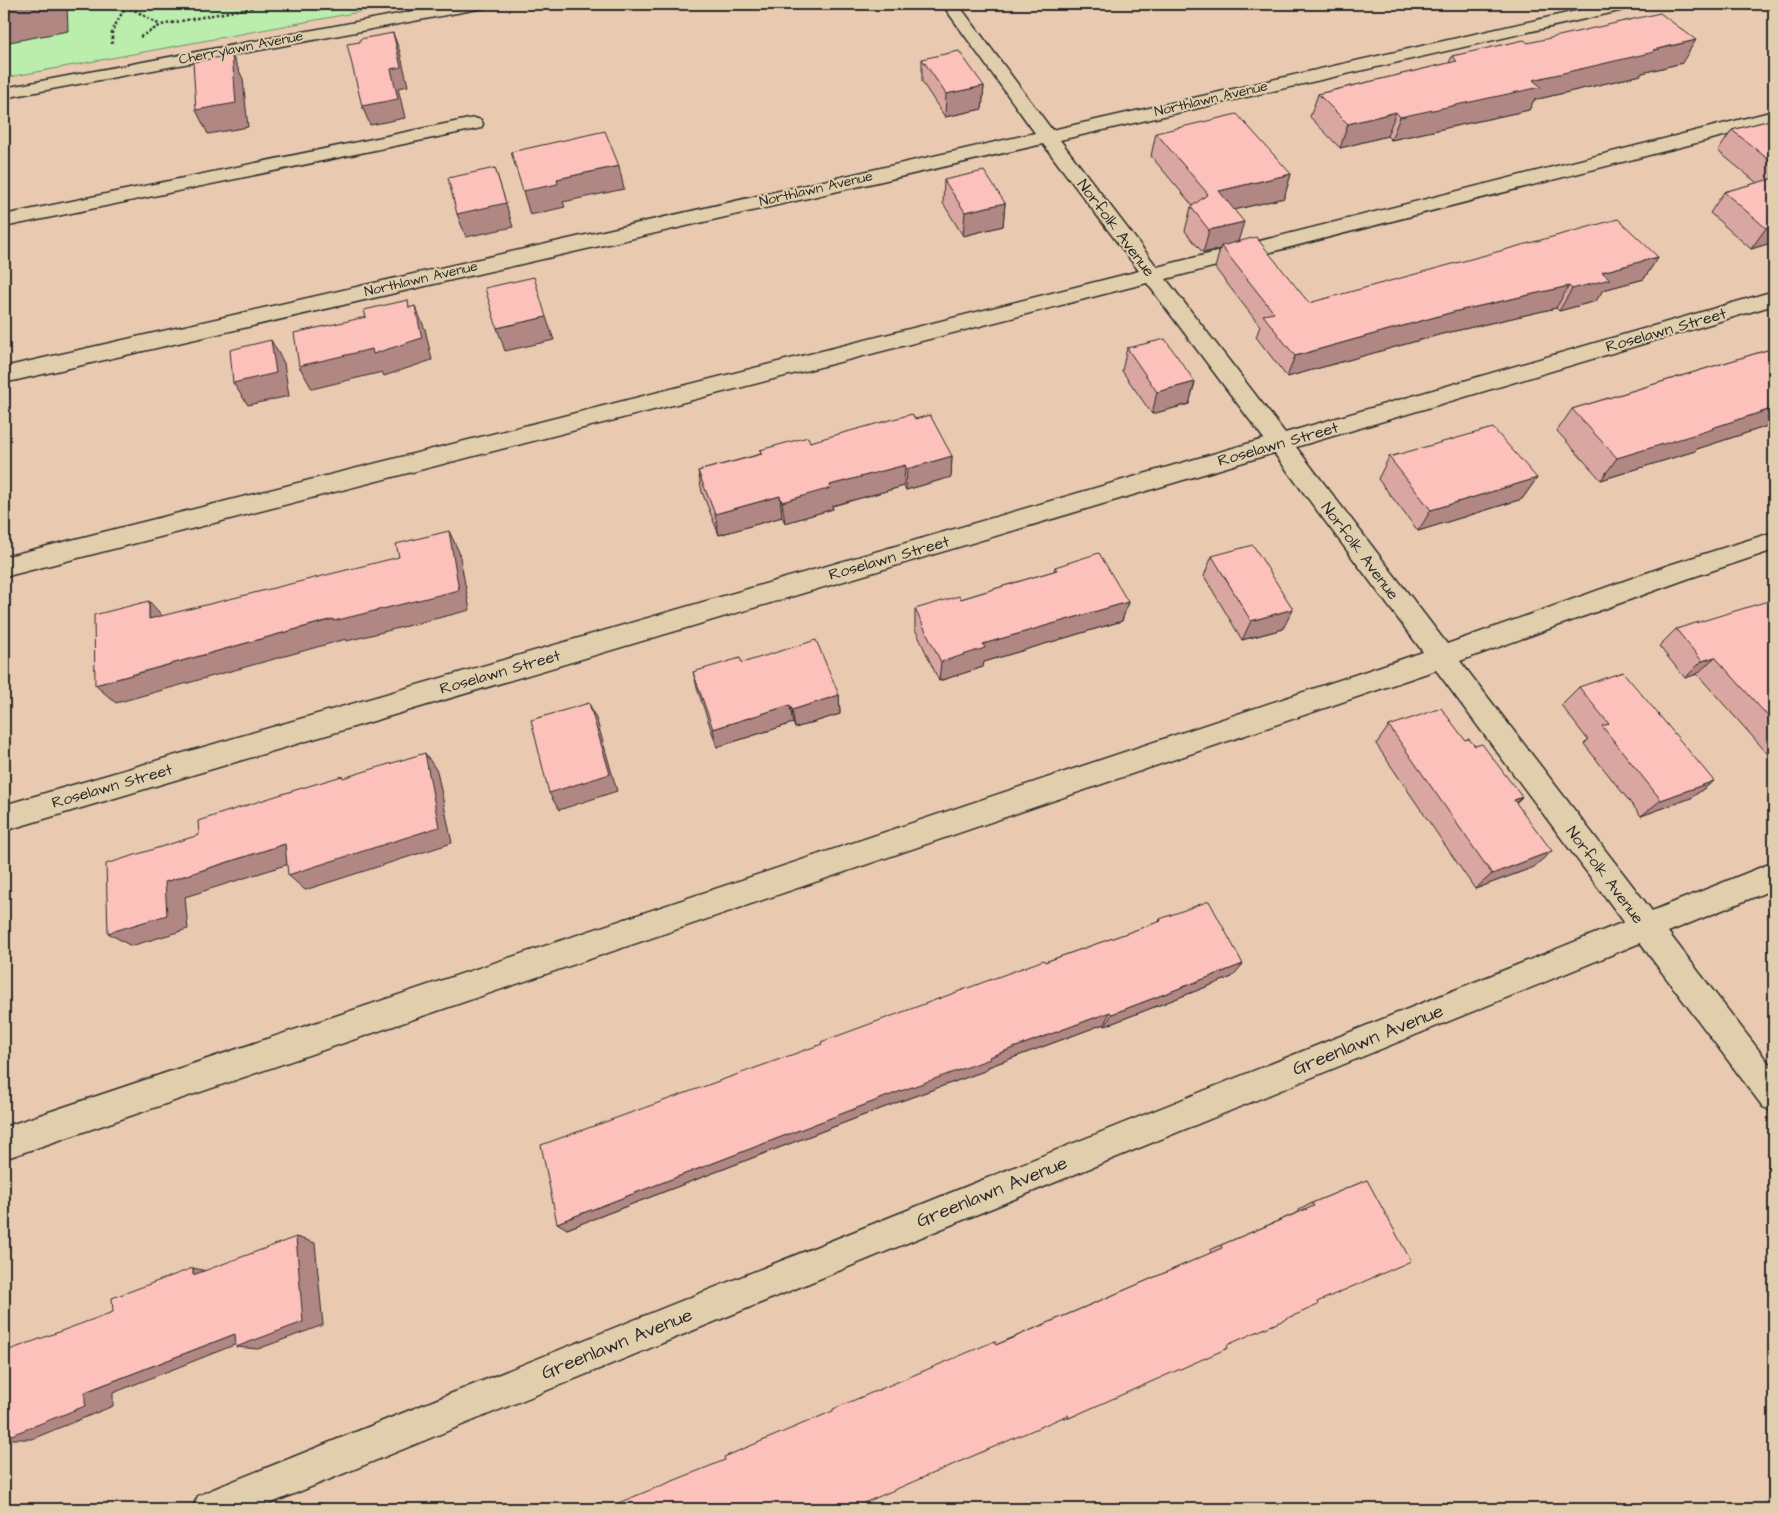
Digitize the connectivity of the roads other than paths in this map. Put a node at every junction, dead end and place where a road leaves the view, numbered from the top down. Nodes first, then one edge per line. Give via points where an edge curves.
1 (478, 4) edge
2 (950, 4) edge
3 (1628, 4) edge
4 (4, 93) edge
5 (1774, 117) edge
6 (474, 124) dead end
7 (1046, 136) junction
8 (4, 221) edge
9 (1152, 275) junction
10 (1774, 298) edge
11 (4, 375) edge
12 (1279, 444) junction
13 (1774, 541) edge
14 (4, 567) edge
15 (1440, 657) junction
16 (4, 818) edge
17 (1774, 875) edge
18 (1645, 928) junction
19 (1774, 1096) edge
20 (4, 1143) edge
21 (210, 1509) edge

1 - 4 street, Cherrylawn Avenue
2 - 7 street, Norfolk Avenue
3 - 7 street, Northlawn Avenue
5 - 9 street
6 - 8 street
7 - 9 street, Norfolk Avenue
7 - 11 street, Northlawn Avenue
9 - 12 street, Norfolk Avenue
9 - 14 street
10 - 12 street, Roselawn Street
12 - 15 street, Norfolk Avenue
12 - 16 street, Roselawn Street
13 - 15 street
15 - 18 street, Norfolk Avenue
15 - 20 street
17 - 18 street, Greenlawn Avenue
18 - 19 street, Norfolk Avenue
18 - 21 street, Greenlawn Avenue

